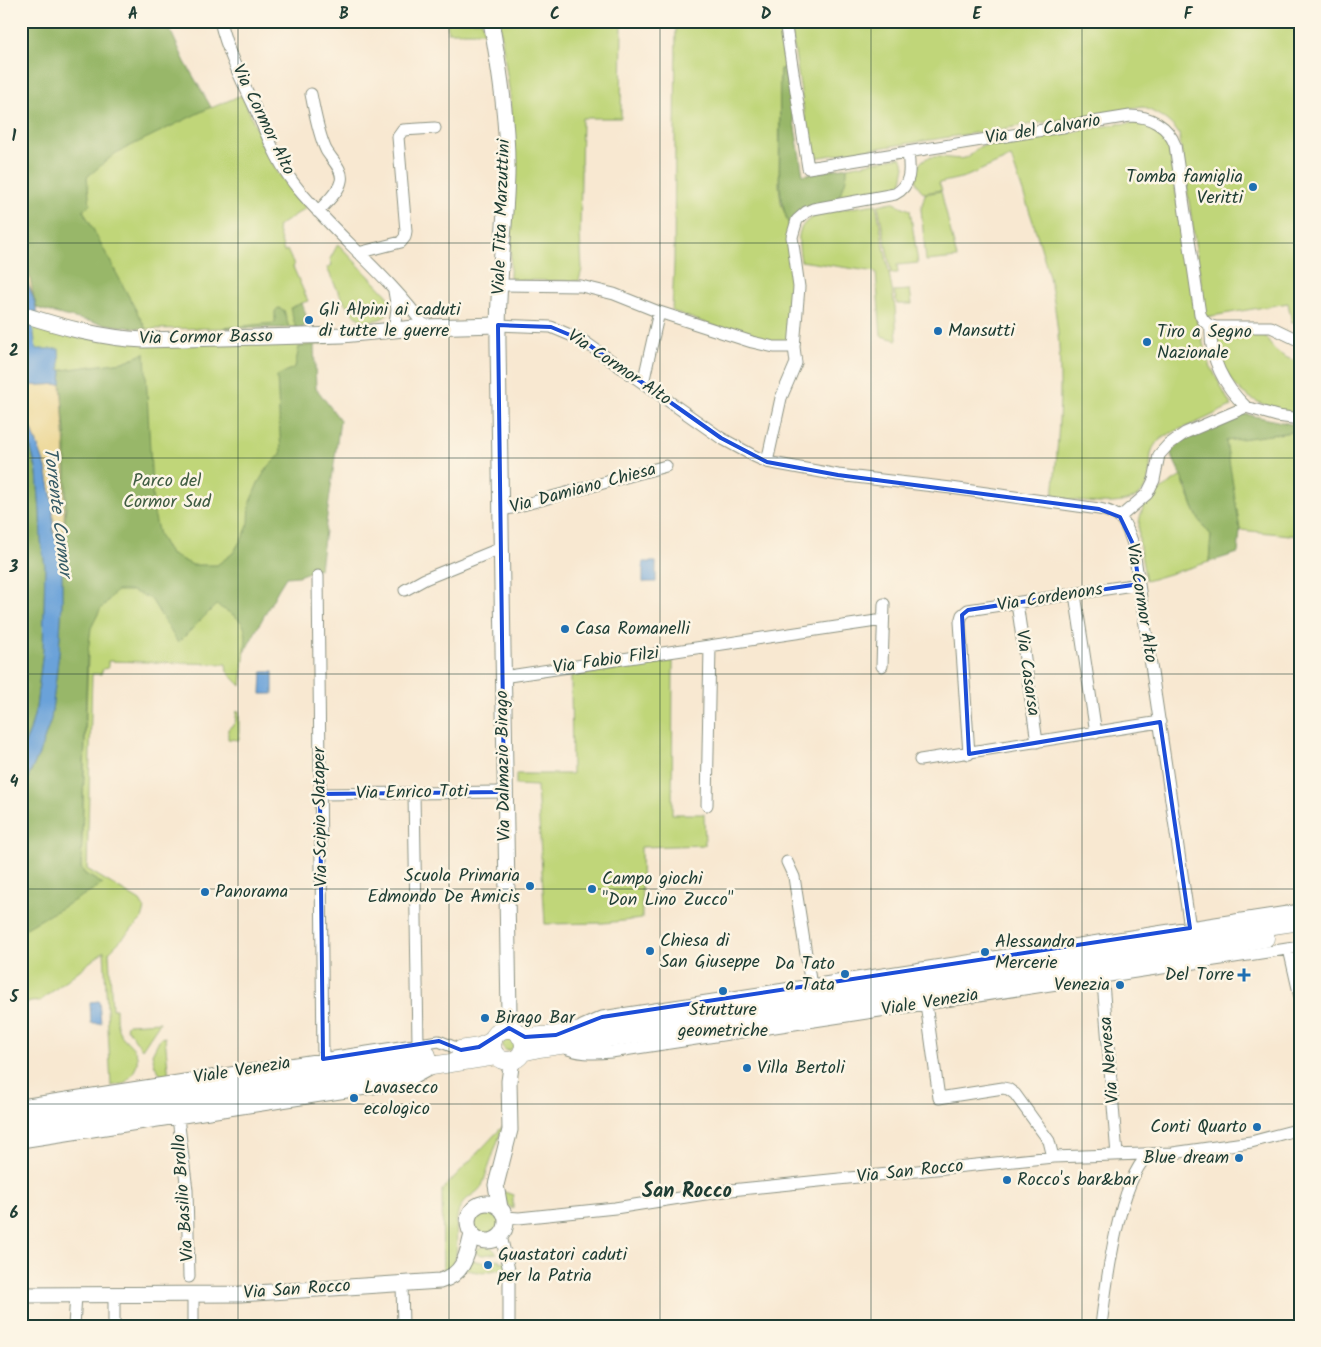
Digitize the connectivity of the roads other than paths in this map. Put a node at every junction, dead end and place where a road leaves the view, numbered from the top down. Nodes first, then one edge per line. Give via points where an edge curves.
1 (220, 21) edge
2 (491, 21) edge
3 (785, 21) edge
4 (311, 94) dead end
5 (435, 128) dead end
6 (908, 152) junction
7 (318, 212) junction
8 (358, 253) junction
9 (500, 285) junction
10 (394, 291) junction
11 (659, 312) junction
12 (21, 314) edge
13 (498, 324) junction
14 (1211, 326) junction
15 (425, 327) junction
16 (394, 330) junction
17 (1300, 341) edge
18 (794, 347) junction
19 (643, 383) junction
20 (1246, 407) junction
21 (1300, 419) edge
22 (767, 462) junction
23 (666, 466) dead end
24 (500, 511) junction
25 (1120, 517) junction
26 (501, 548) junction
27 (318, 576) dead end
28 (1139, 584) junction
29 (405, 590) dead end
30 (1075, 594) junction
31 (1017, 603) junction
32 (884, 604) dead end
33 (883, 620) junction
34 (710, 646) junction
35 (882, 666) dead end
36 (502, 677) junction
37 (1160, 722) junction
38 (1096, 733) junction
39 (1037, 742) junction
40 (969, 754) junction
41 (920, 760) dead end
42 (504, 792) junction
43 (414, 793) junction
44 (320, 794) junction
45 (707, 805) dead end
46 (787, 862) dead end
47 (1300, 910) edge
48 (1300, 920) edge
49 (1190, 928) junction
50 (1300, 932) edge
51 (1294, 948) edge
52 (1102, 971) junction
53 (811, 986) junction
54 (1300, 997) edge
55 (926, 1004) junction
56 (565, 1039) junction
57 (418, 1044) junction
58 (508, 1046) junction
59 (461, 1050) junction
60 (323, 1059) junction
61 (442, 1064) junction
62 (21, 1105) edge
63 (21, 1116) edge
64 (178, 1118) junction
65 (21, 1130) edge
66 (1300, 1130) edge
67 (21, 1142) edge
68 (1123, 1155) junction
69 (1148, 1155) junction
70 (1053, 1157) junction
71 (496, 1185) junction
72 (1128, 1187) junction
73 (480, 1204) junction
74 (497, 1227) junction
75 (189, 1277) dead end
76 (402, 1284) junction
77 (194, 1294) junction
78 (21, 1295) edge
79 (76, 1295) junction
80 (114, 1295) junction
81 (74, 1326) edge
82 (114, 1326) edge
83 (193, 1326) edge
84 (402, 1326) edge
85 (509, 1326) edge
86 (1101, 1326) edge

1 - 7 street, Via Cormor Alto via 238,71 283,169
2 - 9 street, Viale Tita Marzuttini via 506,145
3 - 6 street, Via del Calvario via 808,168
4 - 7 street via 326,150 342,180
5 - 8 street via 403,130 398,136 405,237 401,242
6 - 14 street, Via del Calvario via 1130,116 1154,121 1170,135 1175,145 1200,314 1203,321
6 - 18 street via 908,183 900,191 814,209 797,220 792,237 799,287
7 - 8 street, Via Cormor Alto
8 - 10 street, Via Cormor Alto
9 - 11 street via 581,286 614,294
9 - 13 street, Viale Tita Marzuttini
10 - 15 street, Via Cormor Alto via 410,305
10 - 16 street via 398,308
11 - 18 street via 752,342
11 - 19 street
12 - 16 street, Via Cormor Basso via 72,330 144,340 342,335
13 - 15 street, Via Cormor Alto
13 - 19 street, Via Cormor Alto via 537,325 567,332
13 - 24 street, Via Dalmazio Birago
14 - 17 street via 1264,326
14 - 20 street via 1211,340 1219,369 1233,394
15 - 16 street, Via Cormor Alto
18 - 22 street via 796,363 781,398
19 - 22 street, Via Cormor Alto via 721,438
20 - 21 street
20 - 25 street via 1185,433 1168,445 1157,462 1150,489
22 - 25 street, Via Cormor Alto via 838,475 1099,509
23 - 24 street, Via Damiano Chiesa
24 - 26 street, Via Dalmazio Birago
25 - 28 street, Via Cormor Alto via 1130,533
26 - 29 street
26 - 36 street, Via Dalmazio Birago
27 - 44 street, Via Scipio Slataper
28 - 30 street, Via Cordenons
28 - 37 street, Via Cormor Alto
30 - 31 street, Via Cordenons
30 - 38 street
31 - 39 street, Via Casarsa
31 - 40 street, Via Cordenons via 968,610 962,615
32 - 33 street
33 - 34 street, Via Fabio Filzi
33 - 35 street
34 - 36 street, Via Fabio Filzi
34 - 45 street
36 - 42 street, Via Dalmazio Birago
37 - 38 street
37 - 49 street, Via Cormor Alto
38 - 39 street
39 - 40 street
40 - 41 street
42 - 43 street, Via Enrico Toti
42 - 58 street, Via Dalmazio Birago
43 - 44 street, Via Enrico Toti
43 - 57 street
44 - 60 street, Via Scipio Slataper
46 - 53 street via 794,877
47 - 49 street, Viale Venezia
48 - 56 main road, Viale Venezia
49 - 53 street, Viale Venezia
50 - 52 main road, Viale Venezia
51 - 52 street, Viale Venezia
51 - 54 street
52 - 55 street, Viale Venezia
52 - 56 main road, Viale Venezia
52 - 68 street, Via Nervesa
53 - 56 street, Viale Venezia via 602,1017
55 - 56 street, Viale Venezia via 595,1054 580,1053
55 - 70 street via 939,1098 1003,1088 1015,1094 1049,1142
56 - 58 main road, Viale Venezia via 528,1037
57 - 59 street, Viale Venezia via 439,1041
57 - 60 street, Viale Venezia
58 - 59 main road, Viale Venezia
58 - 61 main road, Viale Venezia
58 - 71 street, Via Dalmazio Birago via 510,1130
59 - 63 main road, Viale Venezia
60 - 62 street, Viale Venezia
61 - 64 street, Viale Venezia via 405,1083
61 - 65 main road, Viale Venezia
64 - 67 street, Viale Venezia
64 - 75 street, Via Basilio Brollo via 187,1190
66 - 69 street, Via San Rocco via 1222,1148
68 - 69 street, Via San Rocco
68 - 70 street, Via San Rocco
68 - 72 street, Via Nervesa
69 - 72 street via 1141,1161
70 - 74 street, Via San Rocco via 731,1190
71 - 73 street
71 - 74 street
72 - 86 street via 1112,1255
73 - 74 street via 491,1203
73 - 74 street via 468,1217 469,1228
74 - 76 street, Via San Rocco via 467,1255 458,1273 440,1281
74 - 85 street via 509,1270
76 - 77 street, Via San Rocco
76 - 84 street
77 - 80 street, Via San Rocco
77 - 83 street
78 - 79 street, Via San Rocco
79 - 80 street, Via San Rocco
79 - 81 street
80 - 82 street

